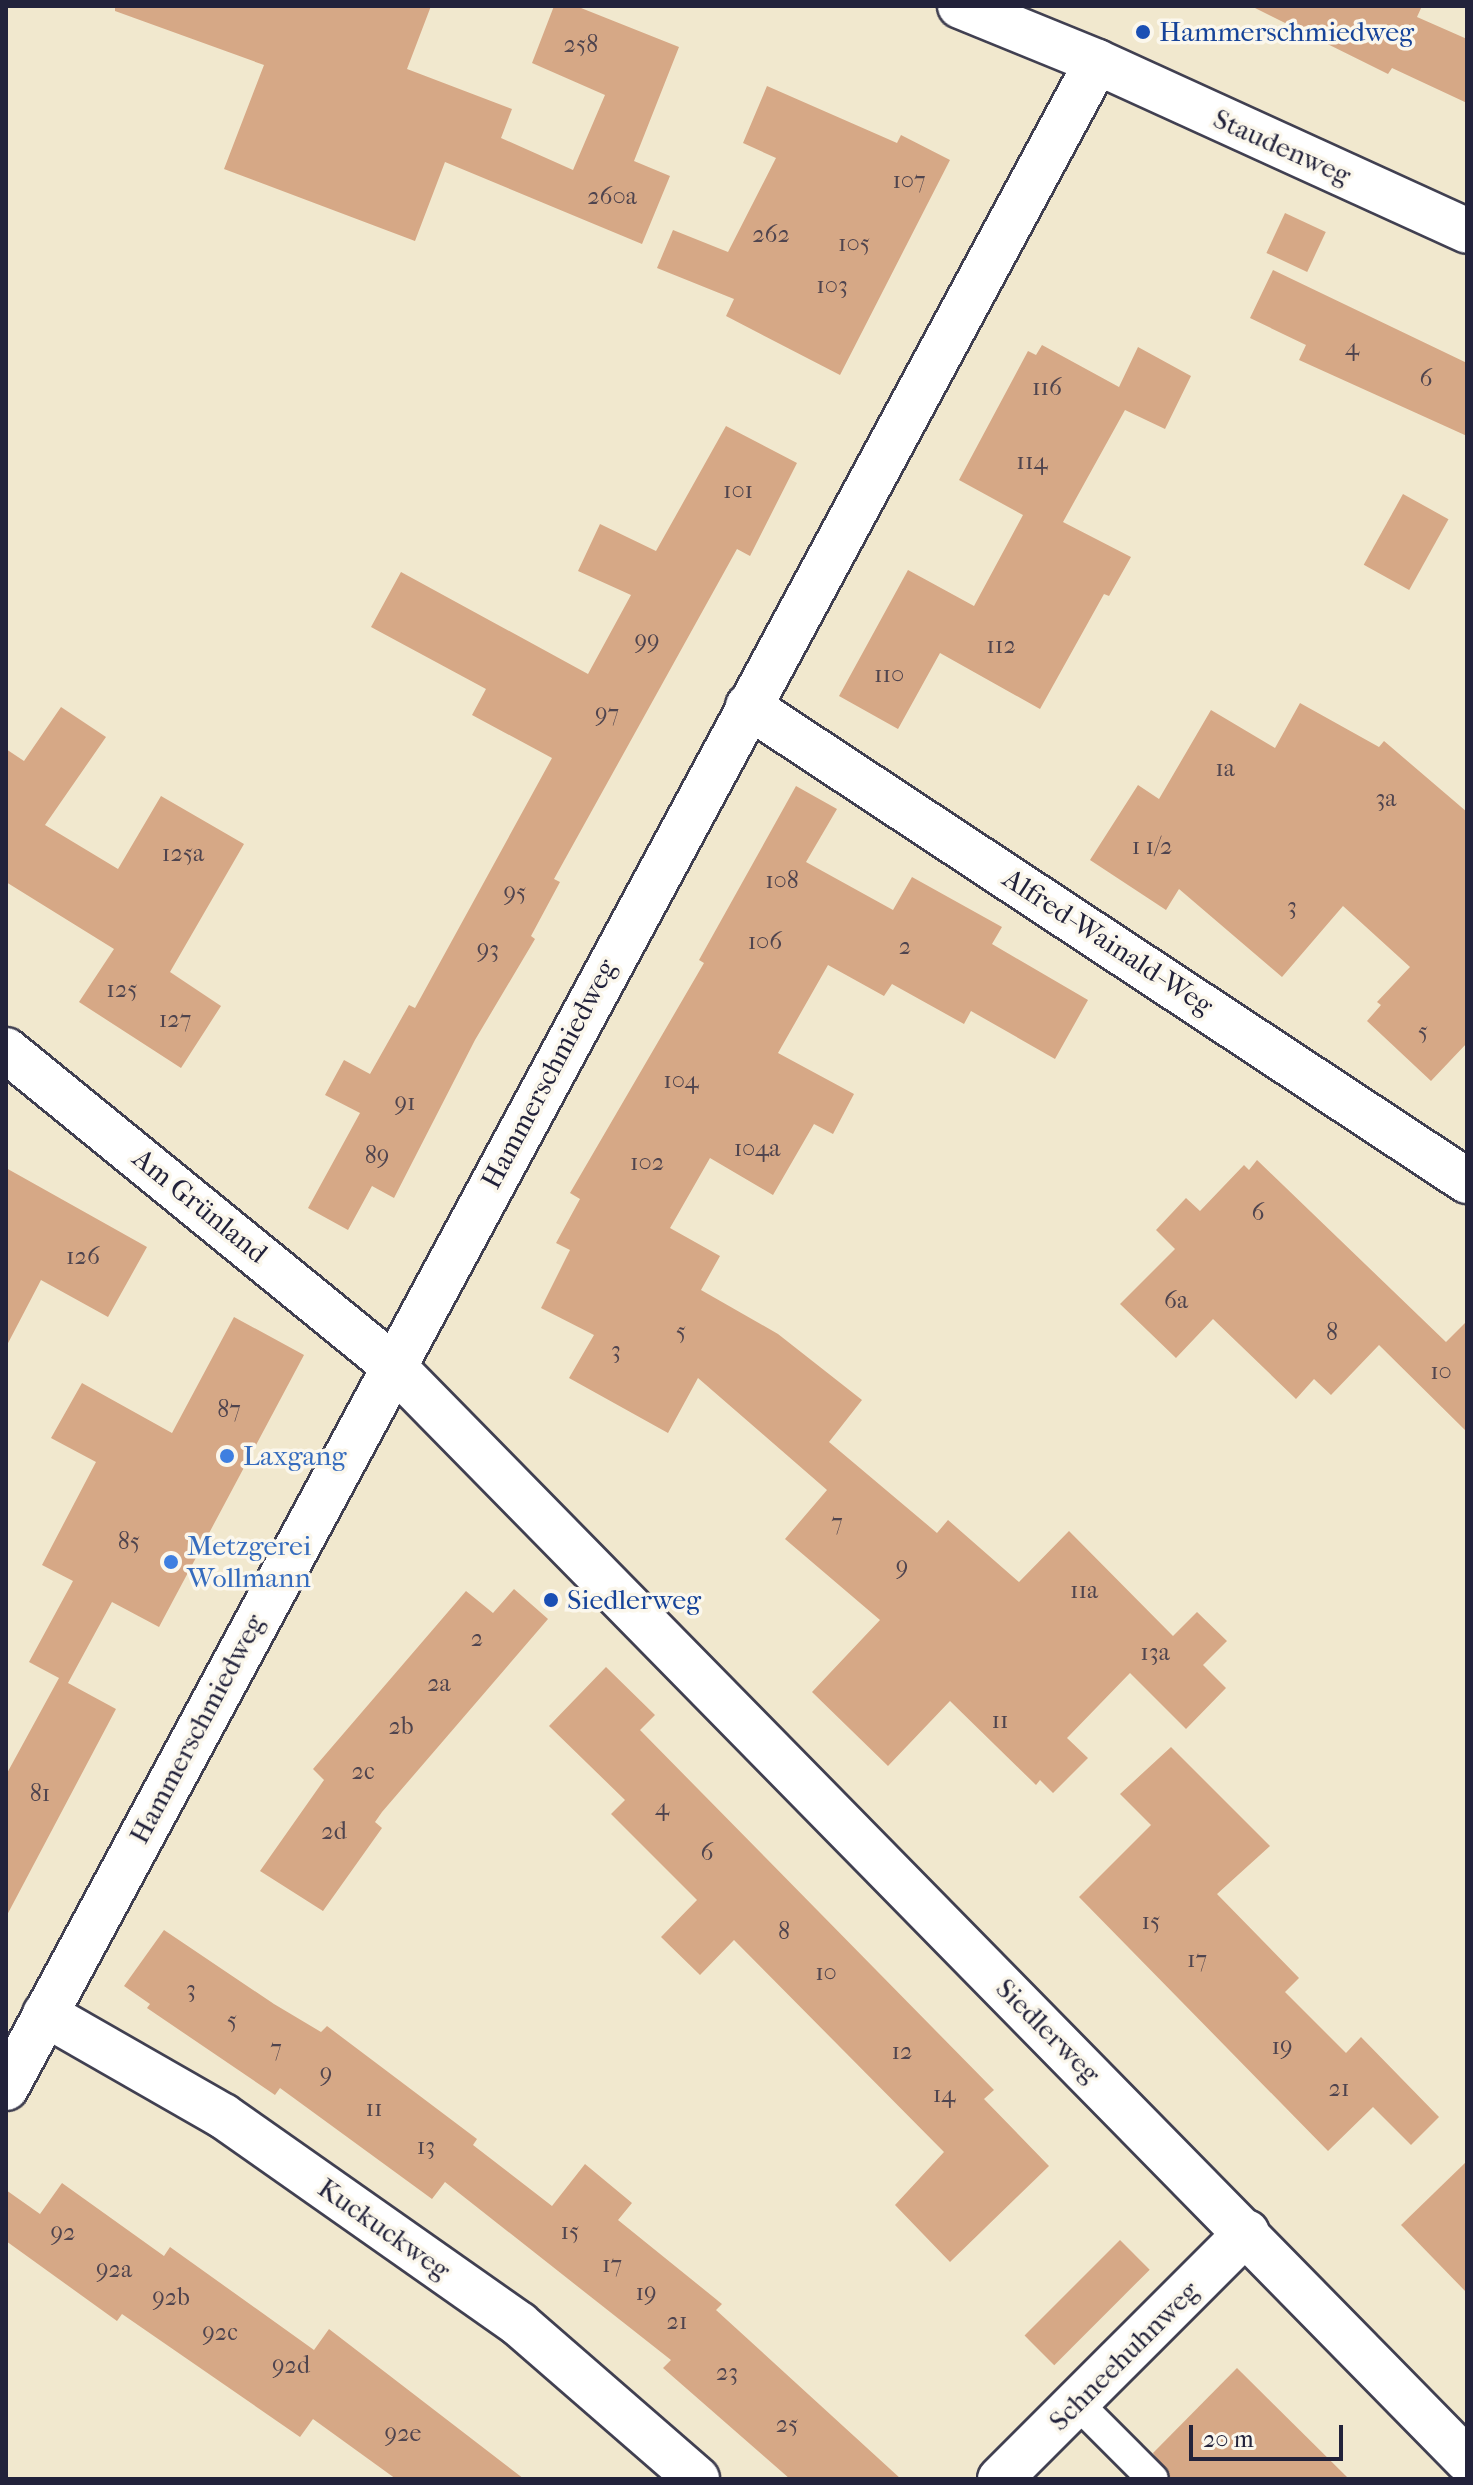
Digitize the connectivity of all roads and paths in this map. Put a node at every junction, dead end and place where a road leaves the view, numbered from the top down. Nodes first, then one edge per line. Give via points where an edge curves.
1 (960, 6) edge
2 (1097, 62) junction
3 (1467, 231) edge
4 (748, 706) junction
5 (6, 1050) edge
6 (1467, 1181) edge
7 (391, 1364) junction
8 (45, 2014) junction
9 (6, 2088) edge
10 (1247, 2232) junction
11 (1077, 2403) junction
12 (1467, 2460) edge
13 (697, 2479) edge
14 (1000, 2479) edge
15 (1153, 2479) edge

1 - 2 street, Staudenweg
2 - 3 street, Staudenweg
2 - 4 street, Hammerschmiedweg
4 - 6 street, Alfred-Wainald-Weg
4 - 7 street, Hammerschmiedweg
5 - 7 street, Am Grünland
7 - 8 street, Hammerschmiedweg
7 - 10 street, Siedlerweg
8 - 9 street, Hammerschmiedweg
8 - 13 street, Kuckuckweg via 223,2116 519,2324
10 - 11 street, Schneehuhnweg
10 - 12 street, Siedlerweg
11 - 14 street, Schneehuhnweg
11 - 15 lane

